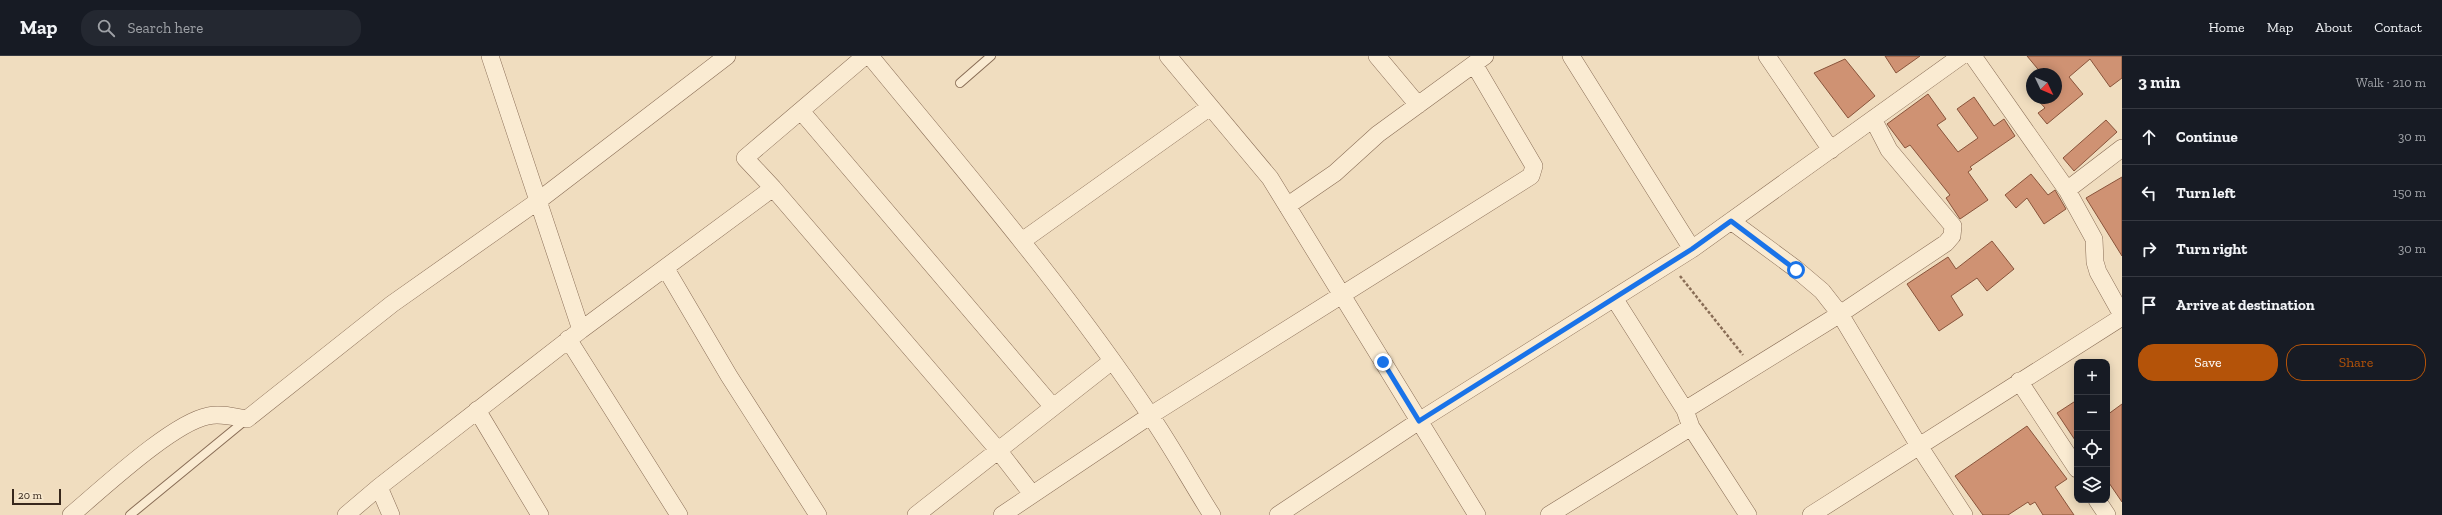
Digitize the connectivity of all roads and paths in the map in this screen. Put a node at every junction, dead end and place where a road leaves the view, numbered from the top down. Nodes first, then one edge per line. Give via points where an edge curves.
1 (490, 56) edge
2 (727, 56) edge
3 (865, 56) edge
4 (870, 56) edge
5 (991, 56) edge
6 (1168, 56) edge
7 (1377, 56) edge
8 (1571, 56) edge
9 (1767, 56) edge
10 (1961, 56) edge
11 (1973, 56) edge
12 (1479, 60) edge
13 (960, 83) dead end
14 (1418, 105) junction
15 (1210, 107) junction
16 (801, 111) junction
17 (1873, 119) junction
18 (2122, 148) edge
19 (1831, 150) junction
20 (773, 188) junction
21 (2067, 190) junction
22 (538, 201) junction
23 (1287, 206) junction
24 (1731, 221) junction
25 (1022, 241) junction
26 (1692, 249) junction
27 (1670, 263) junction
28 (666, 269) junction
29 (1342, 293) junction
30 (1614, 298) junction
31 (1840, 314) junction
32 (2122, 316) edge
33 (575, 334) junction
34 (1112, 361) junction
35 (1753, 368) junction
36 (2019, 381) junction
37 (1053, 408) junction
38 (477, 410) junction
39 (1685, 410) junction
40 (1151, 415) junction
41 (248, 419) junction
42 (1419, 421) junction
43 (1691, 427) junction
44 (1919, 446) junction
45 (998, 450) junction
46 (2076, 467) edge
47 (379, 487) junction
48 (1032, 494) junction
49 (2099, 503) edge
50 (1820, 512) edge
51 (71, 515) edge
52 (130, 515) edge
53 (346, 515) edge
54 (391, 515) edge
55 (540, 515) edge
56 (679, 515) edge
57 (818, 515) edge
58 (916, 515) edge
59 (1002, 515) edge
60 (1212, 515) edge
61 (1278, 515) edge
62 (1477, 515) edge
63 (1549, 515) edge
64 (1748, 515) edge
65 (1964, 515) edge
66 (2107, 515) edge

1 - 22 street
2 - 22 street
3 - 16 street
4 - 25 street
5 - 13 lane
6 - 15 street
7 - 14 street
8 - 26 street
9 - 19 street
10 - 17 street
11 - 21 street
12 - 14 street
12 - 29 street via 1534,166 1531,176
14 - 23 street via 1378,134 1335,173
15 - 23 street via 1270,178
15 - 25 street
16 - 20 street via 745,158
16 - 37 street
17 - 19 street
17 - 31 street via 1889,150 1953,226 1952,236 1946,243
18 - 21 street
19 - 24 street
20 - 28 street
20 - 45 street
21 - 32 street via 2094,239 2098,272
22 - 33 street
22 - 41 street via 392,304
23 - 29 street
24 - 26 street
24 - 31 street via 1801,274 1822,292
25 - 34 street
26 - 27 street
27 - 30 street
27 - 35 path
28 - 33 street
28 - 57 street via 729,376
29 - 40 street
29 - 42 street
30 - 39 street
30 - 42 street
31 - 35 street
31 - 44 street
32 - 36 street
33 - 38 street
33 - 56 street
34 - 37 street
34 - 40 street
35 - 39 street
36 - 44 street
36 - 46 street
37 - 45 street
38 - 47 street
38 - 55 street
39 - 43 street
40 - 48 street
40 - 60 street
41 - 51 street via 227,415 208,416 184,425
41 - 52 lane
42 - 61 street
42 - 62 street
43 - 63 street
43 - 64 street
44 - 50 street
44 - 65 street
45 - 48 street
45 - 58 street
47 - 53 street
47 - 54 street
48 - 59 street
49 - 66 street

